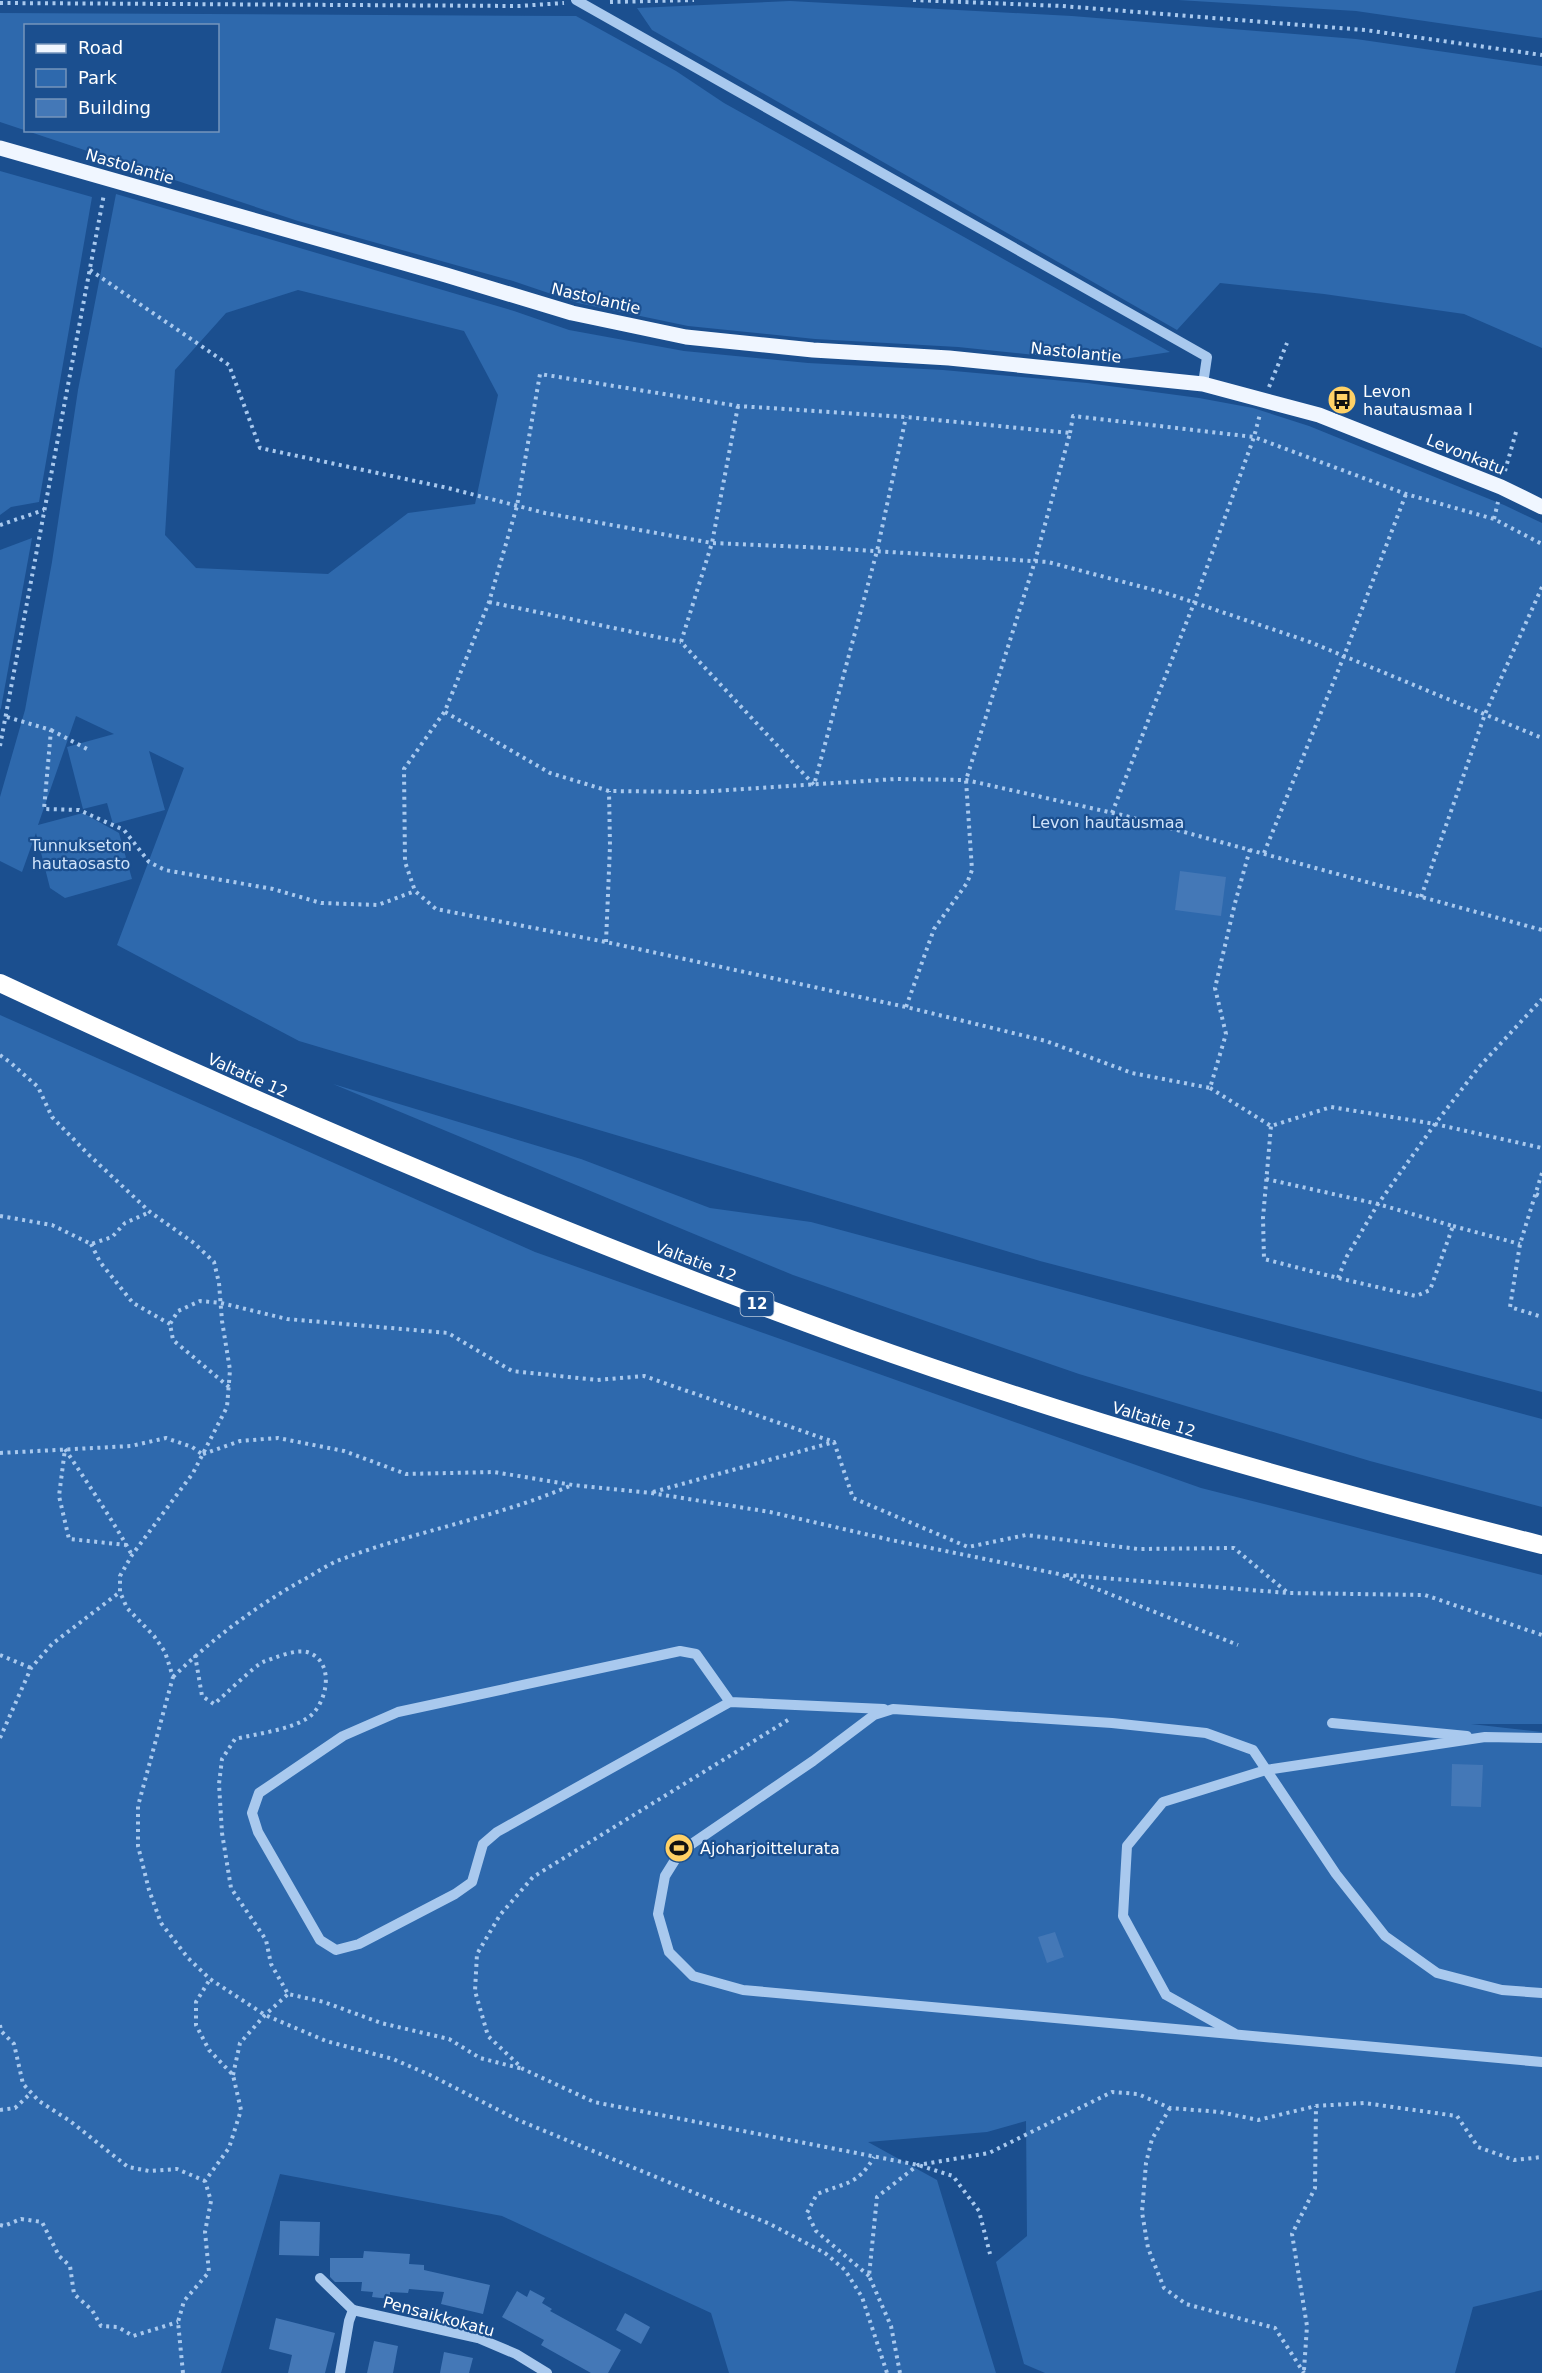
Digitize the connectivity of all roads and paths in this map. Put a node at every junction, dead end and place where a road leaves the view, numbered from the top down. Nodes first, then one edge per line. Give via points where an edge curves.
1 (694, 0) edge
2 (913, 0) edge
3 (578, 1) edge
4 (0, 3) edge
5 (1542, 55) edge
6 (0, 148) edge
7 (107, 178) junction
8 (90, 270) junction
9 (1287, 343) dead end
10 (1203, 384) junction
11 (1264, 398) junction
12 (738, 406) junction
13 (906, 417) junction
14 (1070, 433) junction
15 (1254, 437) junction
16 (1406, 494) junction
17 (517, 506) junction
18 (1542, 507) edge
19 (45, 510) junction
20 (0, 525) edge
21 (712, 543) junction
22 (1542, 544) edge
23 (877, 551) junction
24 (1035, 561) junction
25 (1542, 587) edge
26 (489, 602) junction
27 (1194, 603) junction
28 (681, 642) junction
29 (1344, 656) junction
30 (445, 711) junction
31 (1485, 714) junction
32 (7, 717) junction
33 (51, 730) junction
34 (1542, 738) edge
35 (0, 746) edge
36 (89, 750) dead end
37 (966, 780) junction
38 (814, 785) junction
39 (609, 791) junction
40 (1112, 813) junction
41 (1250, 849) junction
42 (1264, 853) junction
43 (416, 891) junction
44 (1421, 897) junction
45 (1542, 930) edge
46 (606, 942) junction
47 (0, 983) edge
48 (1542, 999) edge
49 (906, 1007) junction
50 (0, 1055) edge
51 (1210, 1088) junction
52 (1435, 1124) junction
53 (1271, 1126) junction
54 (1542, 1148) edge
55 (1542, 1173) edge
56 (1266, 1179) junction
57 (1536, 1194) junction
58 (1542, 1197) edge
59 (1378, 1204) junction
60 (150, 1212) junction
61 (0, 1216) edge
62 (1453, 1226) junction
63 (91, 1244) junction
64 (1520, 1244) junction
65 (1338, 1278) junction
66 (221, 1303) junction
67 (1542, 1317) edge
68 (170, 1324) junction
69 (229, 1387) junction
70 (834, 1442) junction
71 (65, 1449) junction
72 (0, 1453) edge
73 (202, 1454) junction
74 (573, 1485) junction
75 (651, 1493) junction
76 (127, 1545) junction
77 (1542, 1545) edge
78 (132, 1556) junction
79 (1059, 1574) junction
80 (120, 1592) junction
81 (1288, 1593) junction
82 (1542, 1635) edge
83 (1238, 1645) dead end
84 (0, 1655) edge
85 (195, 1655) junction
86 (30, 1668) junction
87 (173, 1677) junction
88 (730, 1702) junction
89 (812, 1705) junction
90 (893, 1709) junction
91 (1332, 1724) dead end
92 (1485, 1737) junction
93 (0, 1738) edge
94 (1542, 1738) edge
95 (1266, 1770) junction
96 (210, 1979) junction
97 (1542, 1993) edge
98 (288, 1994) junction
99 (265, 2015) junction
100 (0, 2025) edge
101 (1240, 2036) junction
102 (1542, 2062) edge
103 (523, 2069) junction
104 (233, 2076) junction
105 (31, 2093) junction
106 (1316, 2106) junction
107 (1170, 2108) junction
108 (0, 2110) edge
109 (874, 2157) junction
110 (1542, 2157) edge
111 (918, 2165) junction
112 (205, 2181) junction
113 (0, 2225) edge
114 (990, 2254) dead end
115 (869, 2276) junction
116 (320, 2278) dead end
117 (353, 2310) junction
118 (178, 2322) junction
119 (1305, 2372) edge
120 (183, 2373) edge
121 (340, 2373) edge
122 (547, 2373) edge
123 (887, 2373) edge
124 (900, 2373) edge

1 - 3 path
2 - 5 path via 1062,6 1365,30
3 - 4 path via 519,6
3 - 10 street via 1207,357
6 - 7 main road, Nastolantie
7 - 8 path
7 - 10 main road, Nastolantie via 572,313 686,337 813,350 949,357
8 - 17 path via 229,364 260,448
8 - 19 path
9 - 11 path
10 - 11 main road, Levonkatu
11 - 15 path
11 - 18 main road, Levonkatu via 1393,443
12 - 13 path
12 - 17 path via 540,374
12 - 21 path
13 - 14 path
13 - 23 path
14 - 15 path via 1073,416
14 - 24 path
15 - 16 path
15 - 27 path
16 - 22 path via 1494,519
16 - 29 path
17 - 21 path
17 - 26 path
19 - 20 path
19 - 32 path
21 - 23 path
21 - 28 path
23 - 24 path
23 - 38 path
24 - 27 path
24 - 37 path
25 - 31 path
26 - 28 path
26 - 30 path
27 - 29 path
27 - 40 path
28 - 38 path
29 - 31 path
29 - 42 path
30 - 39 path via 550,773
30 - 43 path via 404,769 405,862
31 - 34 path
31 - 44 path
32 - 33 path
32 - 35 path
33 - 36 path
33 - 43 path via 44,809 79,810 124,830 149,862 165,870 273,889 321,903 378,905
37 - 38 path via 896,779
37 - 40 path
37 - 49 path via 972,870 934,930
38 - 39 path via 699,792
39 - 46 path
40 - 41 path
41 - 42 path
41 - 51 path via 1215,988 1226,1034
42 - 44 path
43 - 46 path via 436,909
44 - 45 path
46 - 49 path
47 - 77 highway, Valtatie 12 / 12 via 506,1208 856,1341 1212,1457
48 - 52 path via 1479,1067
49 - 51 path via 1046,1041 1132,1072
50 - 60 path via 38,1087 52,1117
51 - 53 path
52 - 53 path via 1331,1107
52 - 54 path
52 - 59 path
53 - 56 path
55 - 57 path
56 - 59 path
56 - 65 path via 1264,1259
57 - 58 path
57 - 64 path
59 - 62 path
59 - 65 path
60 - 63 path via 125,1224 112,1237
60 - 66 path via 214,1262
61 - 63 path via 52,1225
62 - 64 path
62 - 65 path via 1430,1290 1416,1296
63 - 68 path via 100,1262 133,1303
64 - 67 path via 1510,1307
66 - 68 path via 200,1301 178,1311
66 - 69 path via 231,1370
66 - 70 path via 287,1319 448,1333 512,1371 597,1380 644,1376
68 - 69 path via 173,1340
69 - 73 path via 228,1407
70 - 75 path
70 - 81 path via 853,1498 968,1547 1026,1535 1138,1549 1234,1548
71 - 72 path
71 - 73 path via 131,1446 166,1438
71 - 76 path
71 - 76 path via 59,1496 69,1539
73 - 74 path via 240,1441 278,1438 344,1452 406,1474 494,1472
73 - 78 path via 193,1473
74 - 75 path
74 - 85 path via 540,1499 399,1539 335,1562 273,1597
75 - 79 path via 770,1512
76 - 78 path
78 - 80 path via 120,1576
79 - 81 path
79 - 83 path
80 - 86 path via 52,1644
80 - 87 path via 127,1608 165,1652
81 - 82 path via 1425,1596
84 - 86 path
85 - 87 path
85 - 98 path via 202,1696 214,1704 260,1663 291,1653 306,1652 320,1659 326,1672 323,1698 307,1719 235,1739 222,1760 219,1784 231,1888 266,1940 271,1964
86 - 93 path
87 - 96 path via 138,1806 138,1846 161,1923
88 - 88 street via 497,1832 483,1844 472,1882 455,1894 359,1944 336,1950 320,1940 258,1832 252,1814 260,1793 343,1736 398,1712 680,1651 696,1654
88 - 89 street
89 - 90 street
89 - 103 path via 533,1877 500,1915 477,1954 475,1991 488,2036
90 - 95 street via 1206,1733 1253,1750
90 - 101 street via 874,1715 680,1852 665,1876 658,1914 669,1952 693,1976 743,1990
91 - 92 street
92 - 94 street
92 - 95 street
95 - 97 street via 1336,1874 1385,1936 1437,1973 1502,1990
95 - 101 street via 1163,1802 1127,1846 1123,1916 1166,1995
96 - 99 path
96 - 104 path via 196,2002 196,2025 208,2050
98 - 99 path
98 - 103 path via 324,2002 381,2023 448,2038 480,2058
99 - 104 path via 240,2043
99 - 123 path via 326,2041 421,2071 518,2120 770,2224 825,2253 845,2270 862,2297
100 - 105 path via 14,2044 23,2084
101 - 102 street
103 - 109 path via 594,2102
104 - 112 path via 241,2110 229,2148
105 - 108 path via 15,2108
105 - 112 path via 128,2167 149,2171 177,2169
106 - 107 path via 1258,2120
106 - 110 path via 1364,2103 1457,2116 1478,2147 1514,2160
106 - 119 path via 1315,2188 1292,2234 1307,2326
107 - 111 path via 1138,2094 1112,2092 989,2153
107 - 119 path via 1150,2147 1142,2212 1148,2248 1164,2288 1186,2304 1275,2328
109 - 111 path
109 - 115 path via 864,2174 853,2182 818,2193 807,2213 816,2231
111 - 114 path via 953,2176 979,2211
111 - 115 path via 877,2197
112 - 118 path via 211,2201 205,2232 209,2272 184,2301
113 - 118 path via 21,2219 42,2222 59,2256 70,2266 74,2294 92,2310 101,2326 118,2327 134,2336
115 - 124 path via 891,2326
116 - 117 street
117 - 121 street
117 - 122 street, Pensaikkokatu via 478,2338
118 - 120 path

